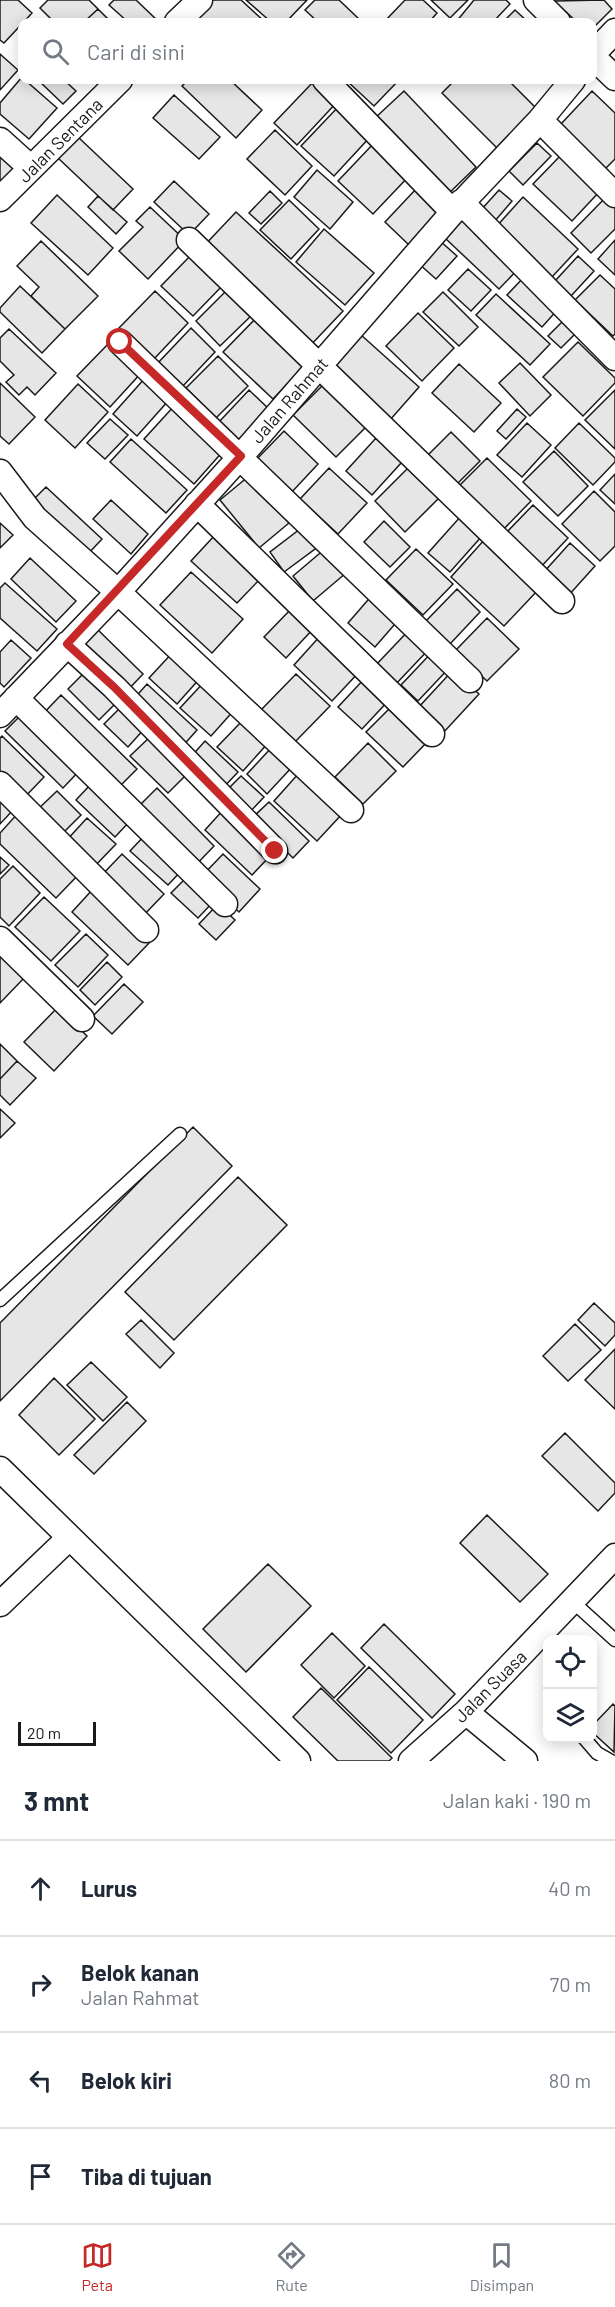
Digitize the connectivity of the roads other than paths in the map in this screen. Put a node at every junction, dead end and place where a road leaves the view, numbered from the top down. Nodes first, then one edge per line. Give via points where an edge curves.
1 (200, 0) edge
2 (536, 0) edge
3 (181, 18) edge
4 (554, 18) edge
5 (615, 31) edge
6 (597, 50) edge
7 (597, 60) edge
8 (615, 78) edge
9 (116, 84) edge
10 (329, 84) edge
11 (570, 84) edge
12 (540, 120) junction
13 (0, 140) edge
14 (31, 168) junction
15 (615, 195) edge
16 (0, 200) edge
17 (457, 207) junction
18 (189, 240) dead end
19 (120, 342) dead end
20 (615, 358) edge
21 (319, 366) junction
22 (241, 456) junction
23 (0, 472) edge
24 (197, 504) junction
25 (118, 592) junction
26 (562, 601) dead end
27 (67, 644) junction
28 (470, 680) dead end
29 (8, 707) edge
30 (432, 734) dead end
31 (0, 784) edge
32 (351, 810) dead end
33 (275, 851) dead end
34 (225, 904) dead end
35 (146, 930) dead end
36 (0, 939) edge
37 (82, 1019) dead end
38 (180, 1134) dead end
39 (0, 1300) edge
40 (0, 1469) edge
41 (69, 1538) junction
42 (615, 1556) edge
43 (573, 1602) junction
44 (0, 1604) edge
45 (615, 1640) edge
46 (466, 1712) junction
47 (588, 1743) edge
48 (298, 1761) edge
49 (411, 1761) edge
50 (525, 1761) edge
51 (611, 1761) edge

1 - 3 street
2 - 4 street
5 - 6 street
7 - 8 street
9 - 14 street, Jalan Sentana
10 - 17 street
11 - 12 street, Jalan Rahmat
12 - 15 street
12 - 17 street, Jalan Rahmat
13 - 14 street
14 - 16 street, Jalan Sentana
17 - 20 street
17 - 21 street, Jalan Rahmat
18 - 21 street
19 - 22 street
21 - 22 street, Jalan Rahmat
21 - 26 street
22 - 24 street, Jalan Rahmat
22 - 28 street
23 - 25 street via 35,518
24 - 25 street, Jalan Rahmat
24 - 30 street
25 - 27 street, Jalan Rahmat
25 - 32 street
27 - 29 street, Jalan Rahmat
27 - 33 street
29 - 34 street
31 - 35 street
36 - 37 street
38 - 39 lane
40 - 41 street
41 - 44 street
41 - 48 street
42 - 43 street, Jalan Suasa
43 - 45 lane
43 - 46 street, Jalan Suasa
46 - 49 street, Jalan Suasa
46 - 50 street
47 - 51 lane via 597,1754

